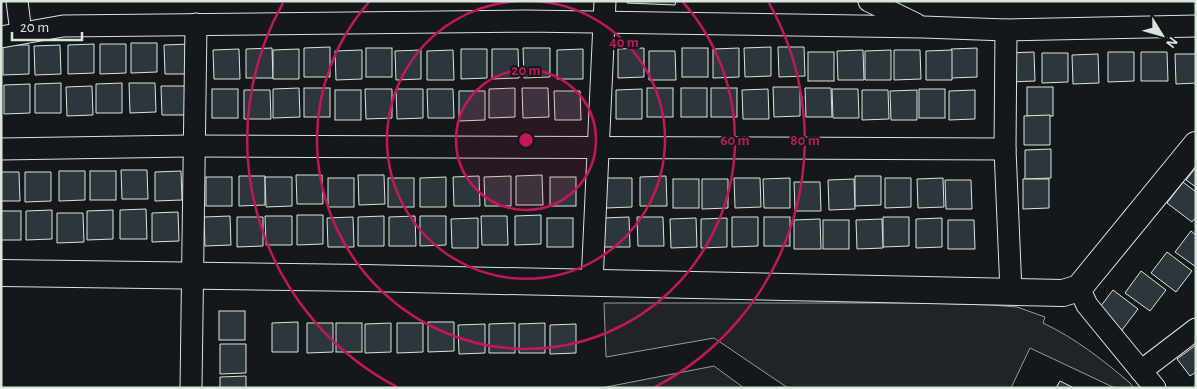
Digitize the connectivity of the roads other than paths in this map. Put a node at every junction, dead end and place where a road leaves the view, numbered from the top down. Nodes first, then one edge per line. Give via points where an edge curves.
1 (17, 1) edge
2 (604, 1) edge
3 (869, 1) edge
4 (604, 22) junction
5 (196, 24) junction
6 (1196, 26) edge
7 (923, 27) junction
8 (1006, 30) junction
9 (11, 35) edge
10 (1196, 145) edge
11 (195, 146) junction
12 (598, 147) junction
13 (1, 149) edge
14 (1005, 149) junction
15 (1, 273) edge
16 (193, 276) junction
17 (592, 284) junction
18 (1079, 288) junction
19 (1011, 292) junction
20 (1196, 329) edge
21 (1142, 371) junction
22 (191, 388) edge
23 (1155, 388) edge

1 - 9 street
2 - 4 street
3 - 7 street
4 - 5 street
4 - 7 street
4 - 12 street
5 - 9 street via 63,26
5 - 11 street
6 - 8 street
7 - 8 street
8 - 14 street
10 - 18 street
11 - 12 street
11 - 13 street
11 - 16 street
12 - 14 street
12 - 17 street
14 - 19 street
15 - 16 street
16 - 17 street
16 - 22 street
17 - 19 street
18 - 19 street via 1063,293
18 - 21 street via 1087,305
20 - 21 street
21 - 23 street

